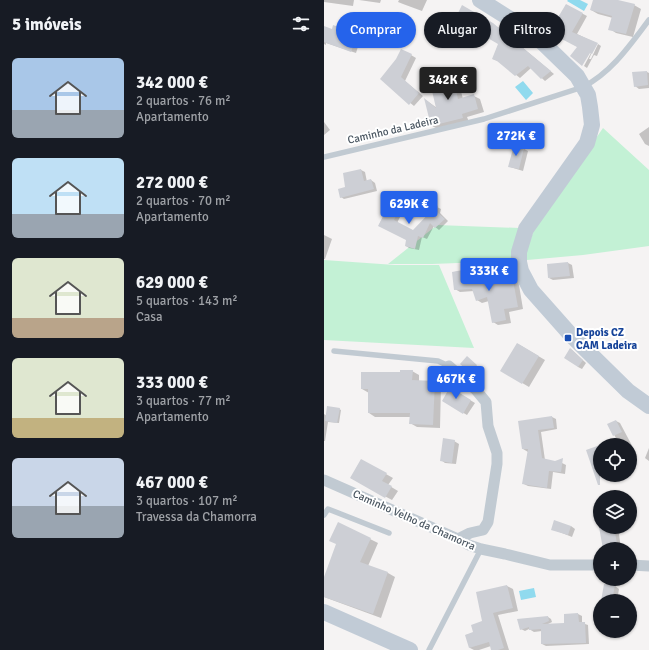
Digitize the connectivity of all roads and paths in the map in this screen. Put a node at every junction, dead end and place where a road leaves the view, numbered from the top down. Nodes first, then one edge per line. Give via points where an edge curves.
1 (480, 0) edge
2 (649, 20) edge
3 (583, 87) junction
4 (324, 157) edge
5 (334, 351) dead end
6 (448, 366) joint
7 (649, 406) edge
8 (324, 480) edge
9 (324, 515) edge
10 (389, 533) dead end
11 (458, 539) junction
12 (481, 549) junction
13 (593, 565) edge
14 (637, 565) edge
15 (649, 566) edge
16 (324, 612) edge
17 (410, 650) edge
18 (429, 650) edge

1 - 3 main road via 542,42 577,76
2 - 3 lane, Caminho da Ladeira via 606,71
3 - 4 lane, Caminho da Ladeira via 484,119
3 - 7 main road via 588,94 592,125 587,143 526,229 519,252 519,262 531,290 565,328 628,391
5 - 6 lane via 438,362
6 - 11 street via 486,402 488,426 497,452 488,522 483,530
8 - 11 street, Caminho Velho da Chamorra
9 - 10 lane via 328,509
11 - 12 street, Caminho Velho da Chamorra
12 - 13 street, Caminho Velho da Chamorra via 550,565
12 - 18 lane
14 - 15 street
16 - 17 main road

